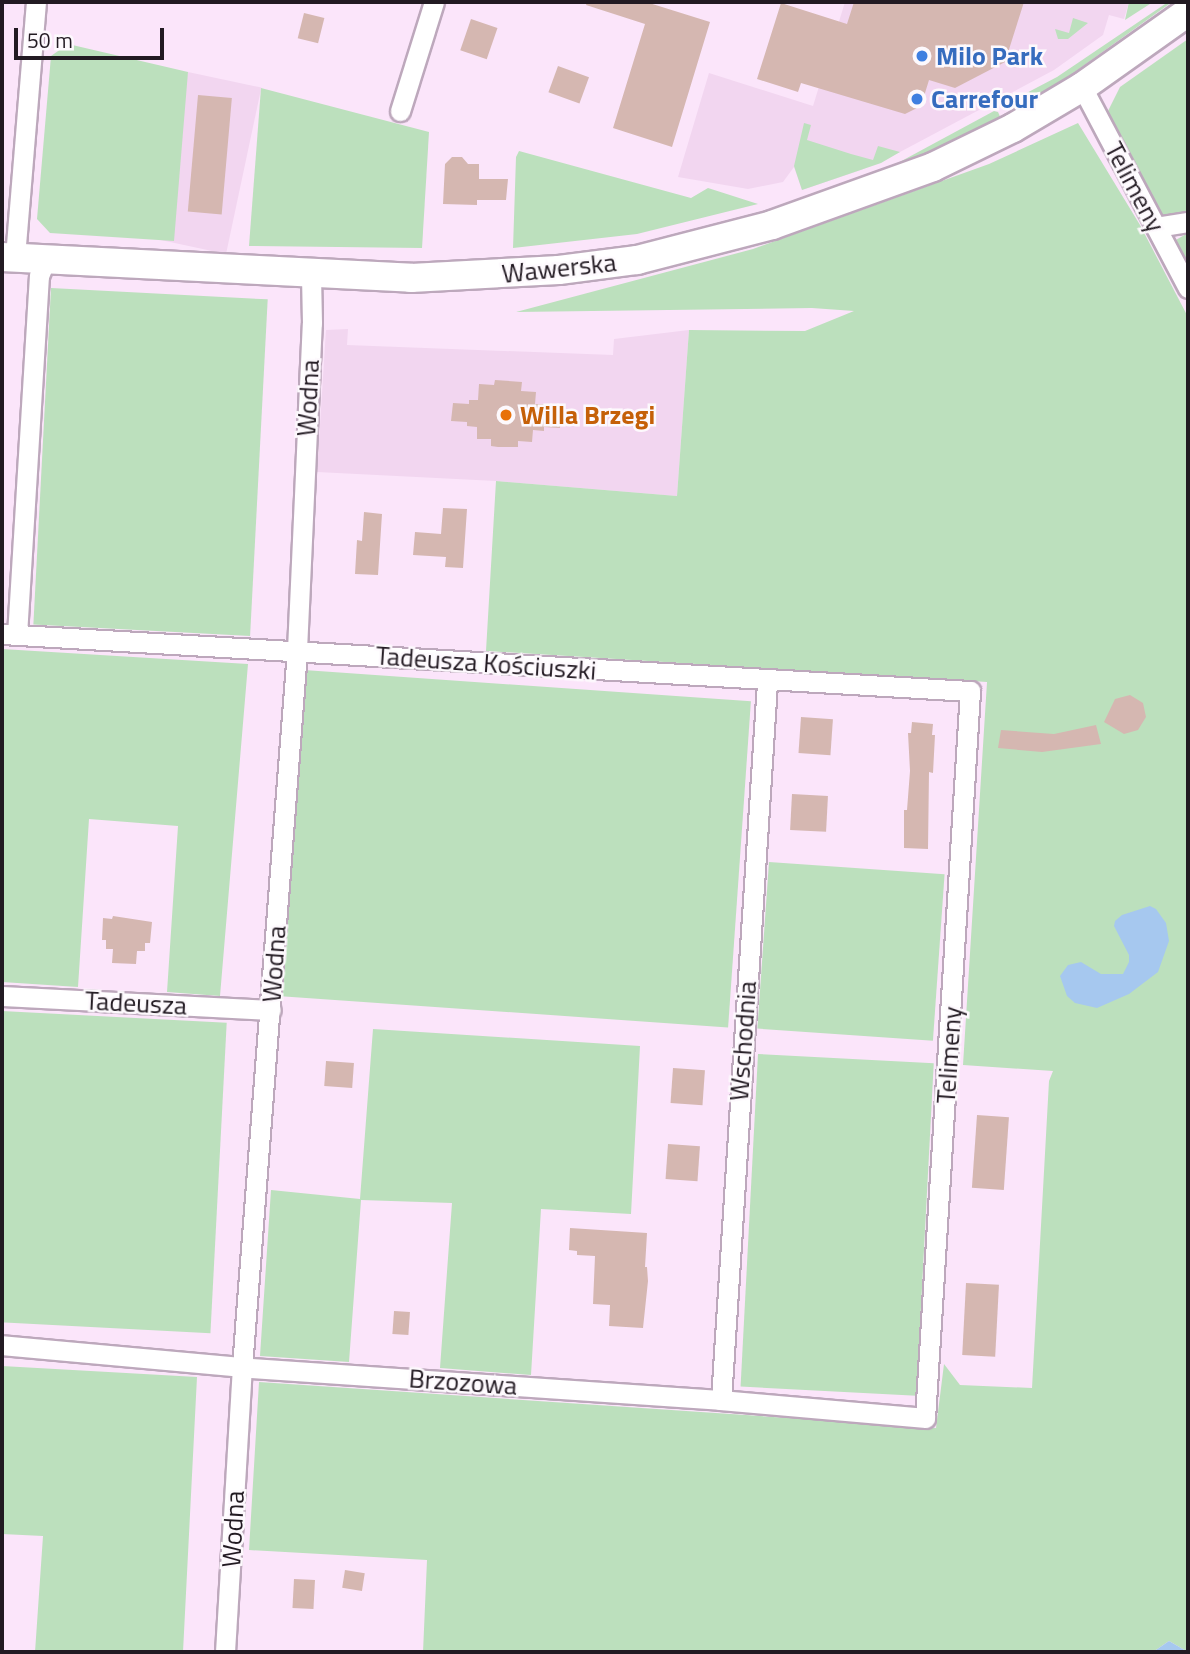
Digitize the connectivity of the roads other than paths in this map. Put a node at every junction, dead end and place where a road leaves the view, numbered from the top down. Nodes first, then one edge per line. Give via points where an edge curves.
1 (36, 2) edge
2 (434, 2) edge
3 (1188, 12) edge
4 (1082, 87) junction
5 (400, 111) dead end
6 (1188, 222) edge
7 (1156, 227) junction
8 (8, 257) edge
9 (45, 261) junction
10 (311, 275) junction
11 (1188, 288) edge
12 (9, 635) edge
13 (297, 650) junction
14 (767, 681) junction
15 (970, 691) joint
16 (2, 996) edge
17 (271, 1010) junction
18 (2, 1345) edge
19 (243, 1367) junction
20 (721, 1400) junction
21 (925, 1418) joint
22 (225, 1652) edge

1 - 8 street
2 - 5 street
3 - 4 main road, Wawerska
4 - 7 street, Telimeny
4 - 10 main road, Wawerska via 933,167 798,217 706,244 638,260 559,270 411,278
6 - 7 street
7 - 11 street, Telimeny
8 - 9 main road, Wawerska
9 - 10 main road, Wawerska
9 - 12 street via 39,276
10 - 13 street, Wodna
12 - 13 street, Tadeusza Kościuszki
13 - 14 street, Tadeusza Kościuszki
13 - 17 street, Wodna
14 - 15 street, Tadeusza Kościuszki
14 - 20 street, Wschodnia
15 - 21 street, Telimeny
16 - 17 street, Tadeusza
17 - 19 street, Wodna
18 - 19 street, Brzozowa
19 - 20 street, Brzozowa
19 - 22 street, Wodna
20 - 21 street, Brzozowa

